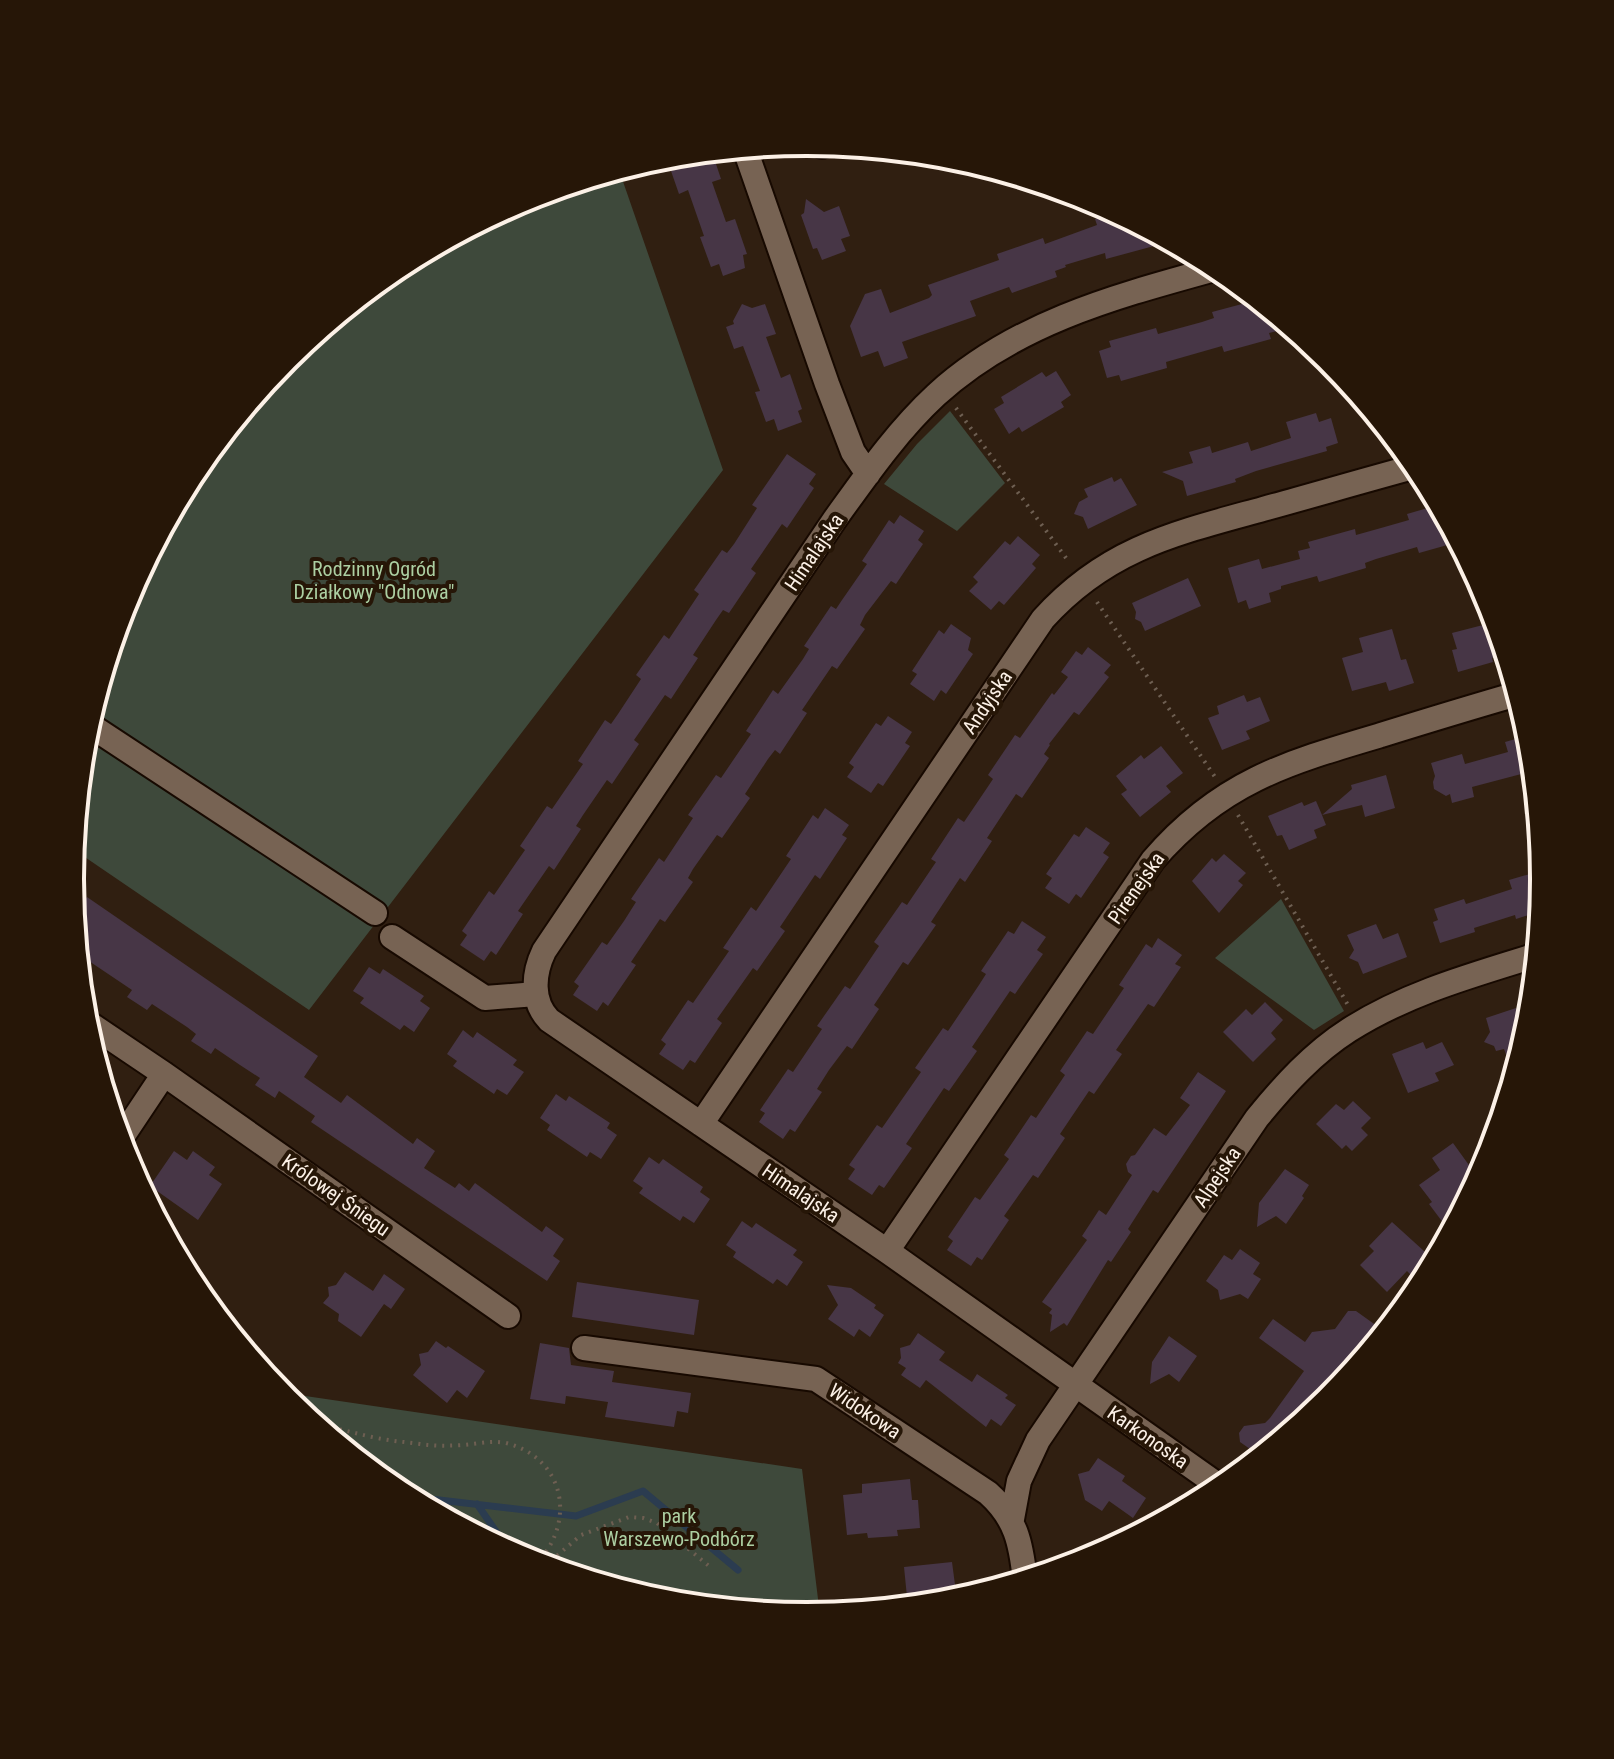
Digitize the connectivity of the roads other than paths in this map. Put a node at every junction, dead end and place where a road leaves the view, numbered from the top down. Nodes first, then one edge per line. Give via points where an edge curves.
1 (749, 159) edge
2 (1201, 273) edge
3 (1402, 470) edge
4 (868, 474) junction
5 (1506, 697) edge
6 (100, 732) edge
7 (375, 913) dead end
8 (392, 937) dead end
9 (1525, 959) edge
10 (536, 994) junction
11 (100, 1031) edge
12 (164, 1074) junction
13 (701, 1124) junction
14 (128, 1128) edge
15 (887, 1251) junction
16 (508, 1316) dead end
17 (584, 1348) dead end
18 (1075, 1386) junction
19 (1210, 1480) edge
20 (1012, 1519) junction
21 (1023, 1569) edge

1 - 4 street via 827,384 853,452
2 - 4 street, Himalajska via 1100,301 1017,337 942,390
3 - 13 street, Andyjska via 1177,533 1111,562 1067,592 1043,619
4 - 10 street, Himalajska via 544,951
5 - 15 street, Pirenejska via 1301,759 1263,774 1193,818 1153,860
6 - 7 street
8 - 10 street via 485,998
9 - 18 street, Alpejska via 1436,987 1359,1024 1302,1067 1257,1118
10 - 13 street, Himalajska via 549,1020
11 - 12 street, Królowej Śniegu
12 - 14 street
12 - 16 street, Królowej Śniegu
13 - 15 street, Himalajska
15 - 18 street, Himalajska
17 - 20 street, Widokowa via 816,1379 988,1493
18 - 19 street, Karkonoska
18 - 20 street, Alpejska via 1038,1440 1019,1481
20 - 21 street

